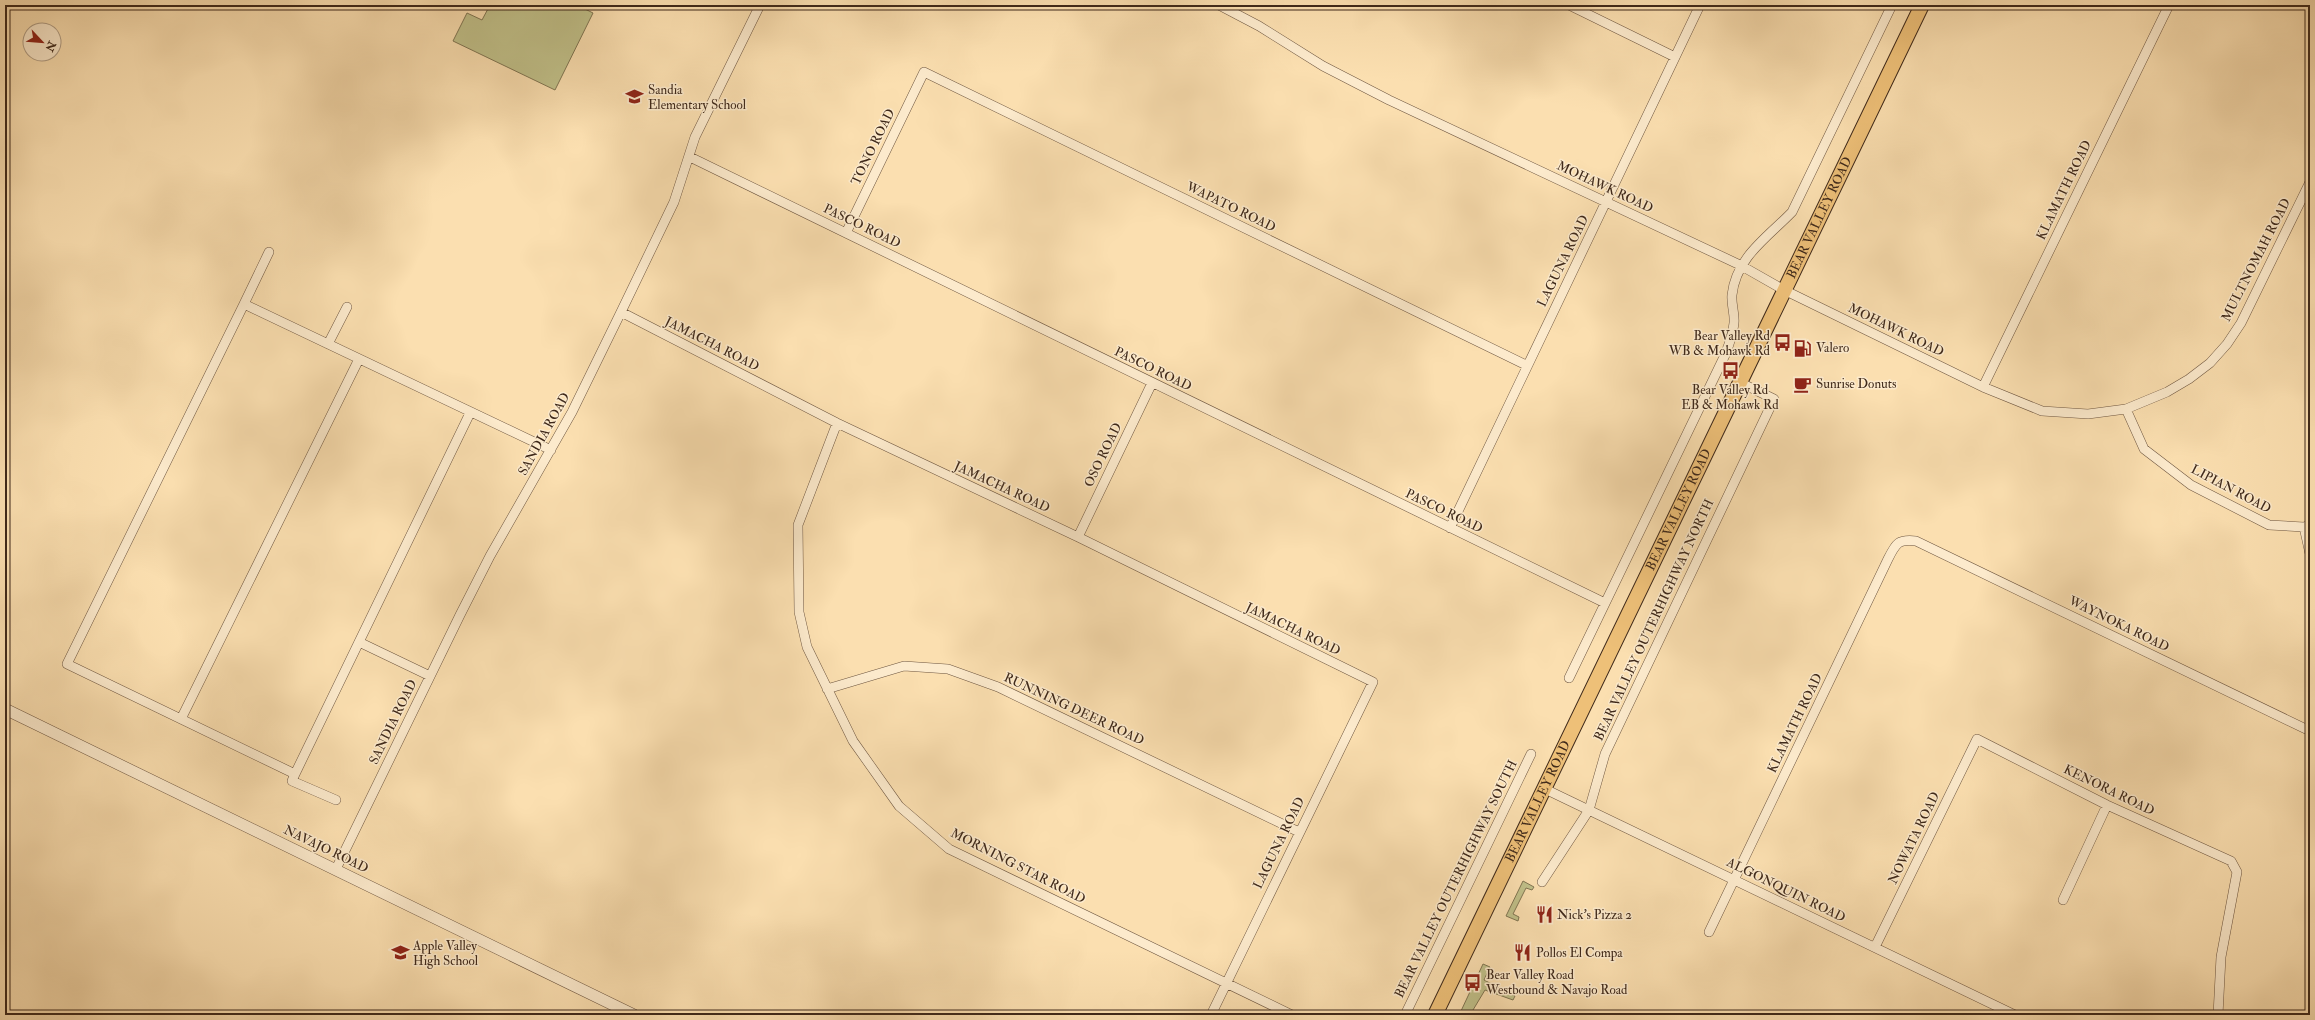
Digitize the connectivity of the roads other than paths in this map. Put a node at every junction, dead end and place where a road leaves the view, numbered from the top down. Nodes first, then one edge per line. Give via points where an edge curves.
1 (760, 5) edge
2 (1219, 5) edge
3 (1241, 5) edge
4 (1569, 5) edge
5 (1700, 5) edge
6 (1892, 5) edge
7 (1922, 5) edge
8 (2169, 5) edge
9 (1237, 14) junction
10 (1675, 57) junction
11 (924, 72) joint
12 (690, 157) junction
13 (2310, 182) edge
14 (1606, 202) junction
15 (846, 233) junction
16 (269, 252) dead end
17 (1740, 266) junction
18 (1784, 290) junction
19 (244, 304) junction
20 (347, 307) dead end
21 (621, 312) junction
22 (328, 344) junction
23 (359, 359) junction
24 (1526, 365) junction
25 (1152, 383) junction
26 (1740, 384) junction
27 (1983, 387) junction
28 (2126, 408) junction
29 (470, 413) junction
30 (837, 423) junction
31 (551, 450) junction
32 (2307, 526) edge
33 (1450, 528) junction
34 (1078, 537) junction
35 (1916, 541) joint
36 (2310, 554) edge
37 (1605, 603) junction
38 (359, 642) junction
39 (430, 676) junction
40 (1569, 678) dead end
41 (1373, 682) joint
42 (827, 689) junction
43 (5, 709) edge
44 (181, 720) junction
45 (2310, 731) edge
46 (1977, 740) joint
47 (1531, 754) dead end
48 (295, 774) junction
49 (1545, 789) junction
50 (336, 800) dead end
51 (2108, 805) junction
52 (1589, 810) junction
53 (1299, 832) junction
54 (336, 869) junction
55 (1734, 880) junction
56 (1542, 882) dead end
57 (2063, 900) dead end
58 (1709, 932) dead end
59 (1875, 948) junction
60 (1227, 982) junction
61 (634, 1015) edge
62 (1211, 1015) edge
63 (1292, 1015) edge
64 (1405, 1015) edge
65 (1436, 1015) edge
66 (2015, 1015) edge
67 (2218, 1015) edge

1 - 12 street, SANDIA ROAD via 695,137
2 - 9 street, MOHAWK ROAD
3 - 9 street
4 - 10 street
5 - 10 street, LAGUNA ROAD
6 - 17 street via 1792,212 1758,243
7 - 18 main road, BEAR VALLEY ROAD
8 - 27 street, KLAMATH ROAD
9 - 14 street, MOHAWK ROAD via 1329,70
10 - 14 street, LAGUNA ROAD
11 - 15 street, TONO ROAD
11 - 24 street, WAPATO ROAD
12 - 15 street, PASCO ROAD
12 - 21 street, SANDIA ROAD via 674,202
13 - 28 street, MULTNOMAH ROAD via 2242,323 2227,344 2210,363 2189,379 2168,392
14 - 17 street, MOHAWK ROAD
14 - 24 street, LAGUNA ROAD
15 - 25 street, PASCO ROAD
16 - 19 street
17 - 18 street, MOHAWK ROAD
17 - 37 street via 1732,294 1732,336 1725,356
18 - 26 main road, BEAR VALLEY ROAD
18 - 27 street, MOHAWK ROAD
19 - 22 street
19 - 44 street via 67,664
20 - 22 street
21 - 30 street, JAMACHA ROAD
21 - 31 street, SANDIA ROAD
22 - 23 street
23 - 29 street
23 - 44 street
24 - 33 street, LAGUNA ROAD
25 - 33 street, PASCO ROAD
25 - 34 street, OSO ROAD
26 - 49 main road, BEAR VALLEY ROAD
26 - 52 street, BEAR VALLEY OUTERHIGHWAY NORTH via 1774,399 1605,754
27 - 28 street, MULTNOMAH ROAD via 2042,411 2088,414
28 - 32 street, LIPIAN ROAD via 2144,449 2190,485 2269,525
29 - 31 street
29 - 38 street
30 - 34 street, JAMACHA ROAD
30 - 42 street, MORNING STAR ROAD via 798,525 799,612 806,647
31 - 39 street, SANDIA ROAD via 490,556
32 - 36 street
33 - 37 street, PASCO ROAD
34 - 41 street, JAMACHA ROAD
35 - 45 street, WAYNOKA ROAD
35 - 55 street, KLAMATH ROAD via 1903,540 1895,545
37 - 40 street
38 - 39 street
38 - 48 street
39 - 54 street, SANDIA ROAD
41 - 53 street, LAGUNA ROAD
42 - 53 street, RUNNING DEER ROAD via 904,666 948,669 998,687
42 - 60 street, MORNING STAR ROAD via 853,741 899,806 949,849
43 - 54 street, NAVAJO ROAD
44 - 48 street
46 - 51 street, KENORA ROAD
46 - 59 street, NOWATA ROAD
47 - 64 street, BEAR VALLEY OUTERHIGHWAY SOUTH
48 - 50 street via 292,781
49 - 52 street, ALGONQUIN ROAD
49 - 65 main road, BEAR VALLEY ROAD
51 - 57 street
51 - 67 street, KENORA ROAD via 2231,861 2237,872 2221,957
52 - 55 street, ALGONQUIN ROAD
52 - 56 street, BEAR VALLEY OUTERHIGHWAY NORTH
53 - 60 street, LAGUNA ROAD
54 - 61 street, NAVAJO ROAD
55 - 58 street, KLAMATH ROAD
55 - 59 street, ALGONQUIN ROAD
59 - 66 street, ALGONQUIN ROAD
60 - 62 street, LAGUNA ROAD
60 - 63 street, MORNING STAR ROAD

